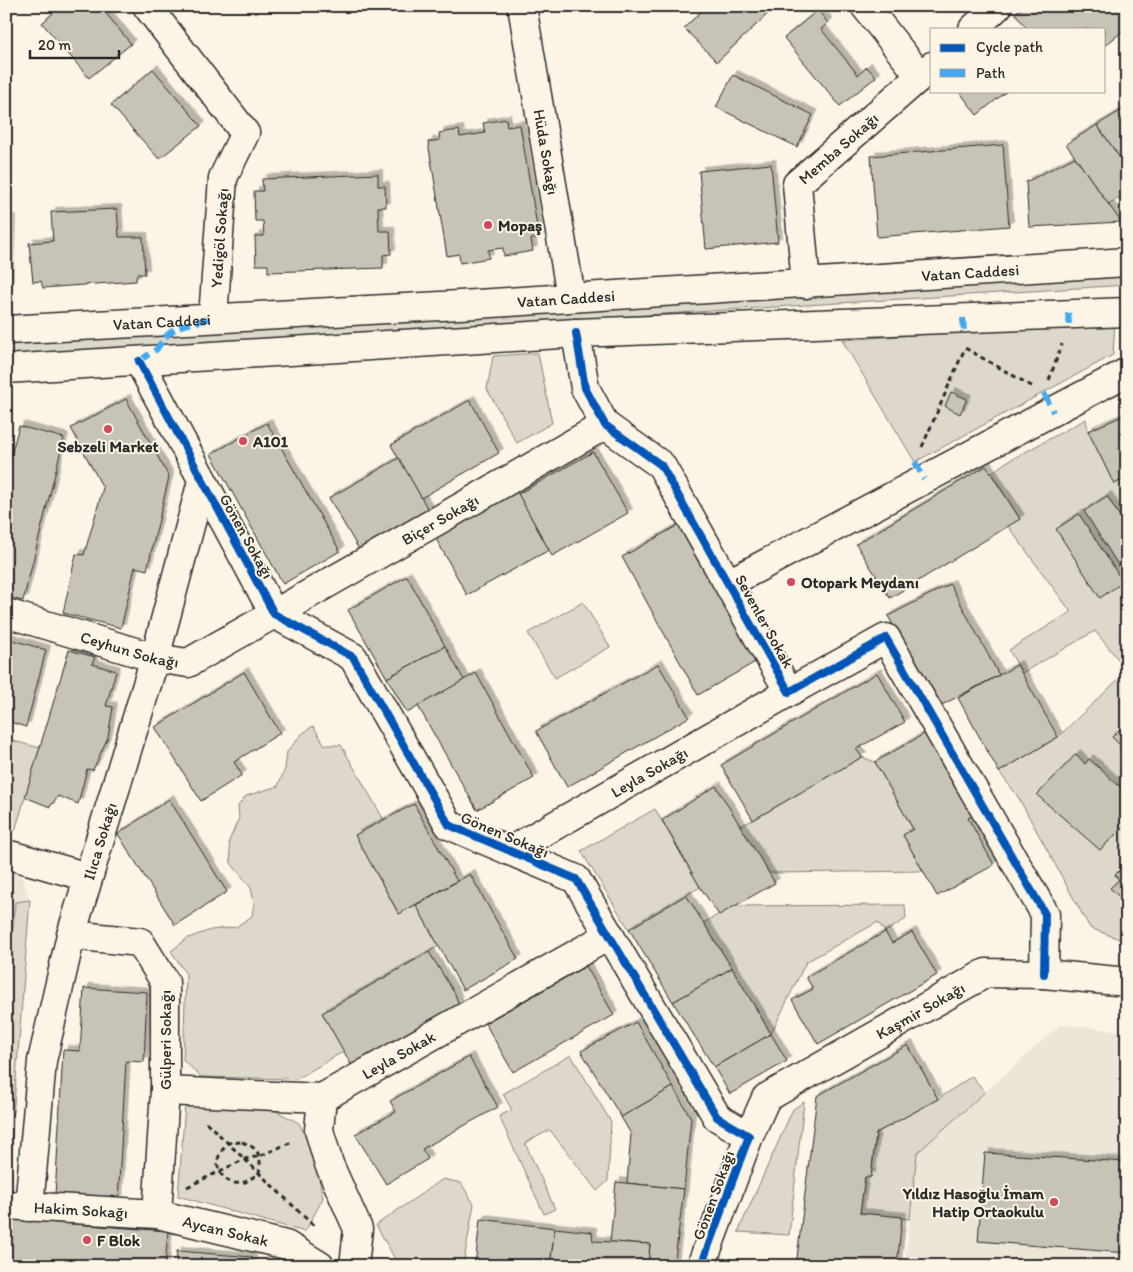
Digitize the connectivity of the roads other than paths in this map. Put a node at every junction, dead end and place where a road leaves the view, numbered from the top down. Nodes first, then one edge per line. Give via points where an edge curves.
1 (147, 6) edge
2 (522, 6) edge
3 (865, 6) edge
4 (998, 6) edge
5 (974, 28) edge
6 (926, 71) edge
7 (1127, 262) edge
8 (806, 284) junction
9 (571, 297) junction
10 (1127, 312) edge
11 (213, 318) junction
12 (6, 330) edge
13 (576, 333) junction
14 (139, 362) junction
15 (6, 369) edge
16 (1127, 372) edge
17 (605, 425) junction
18 (202, 481) junction
19 (729, 583) junction
20 (6, 613) edge
21 (274, 614) junction
22 (155, 658) junction
23 (789, 692) junction
24 (510, 851) junction
25 (6, 854) edge
26 (88, 877) junction
27 (610, 935) junction
28 (71, 936) junction
29 (1044, 974) junction
30 (1127, 982) edge
31 (170, 1092) junction
32 (322, 1098) junction
33 (749, 1136) junction
34 (17, 1206) edge
35 (157, 1207) junction
36 (320, 1266) edge
37 (354, 1266) edge
38 (702, 1266) edge

1 - 11 street, Yedigöl Sokağı via 245,133 223,178
2 - 9 street, Hüda Sokağı
3 - 6 street
4 - 5 street
6 - 8 street, Memba Sokağı via 797,184
7 - 8 street, Vatan Caddesi
8 - 9 street, Vatan Caddesi
9 - 11 street, Vatan Caddesi
10 - 13 street
11 - 12 street, Vatan Caddesi
13 - 14 street
13 - 17 street, Sevenler Sokak via 585,388
14 - 15 street
14 - 18 street, Gönen Sokağı
16 - 19 street
17 - 19 street, Sevenler Sokak via 661,464
17 - 21 street, Biçer Sokağı
18 - 21 street, Gönen Sokağı
18 - 22 street, Ilıca Sokağı
19 - 23 street, Sevenler Sokak
20 - 22 street, Ceyhun Sokağı
21 - 22 street, Ceyhun Sokağı via 188,663
21 - 24 street, Gönen Sokağı via 353,657 449,825
22 - 26 street, Ilıca Sokağı
23 - 24 street, Leyla Sokağı
23 - 29 street, Sevenler Sokak via 886,638 1045,914
24 - 27 street, Gönen Sokağı via 576,879
25 - 26 street
26 - 28 street, Ilıca Sokağı
27 - 32 street, Leyla Sokak
27 - 33 street, Gönen Sokağı via 717,1116
28 - 31 street, Gülperi Sokağı via 140,942 165,982
28 - 34 street, Ilıca Sokağı via 42,1061
29 - 30 street, Kaşmir Sokağı
29 - 33 street, Kaşmir Sokağı via 986,973 766,1098
31 - 32 street
31 - 35 street, Gülperi Sokağı
32 - 37 street via 319,1130 329,1164 358,1229
33 - 38 street, Gönen Sokağı
34 - 35 street, Hakim Sokağı
35 - 36 street, Aycan Sokak via 286,1245

